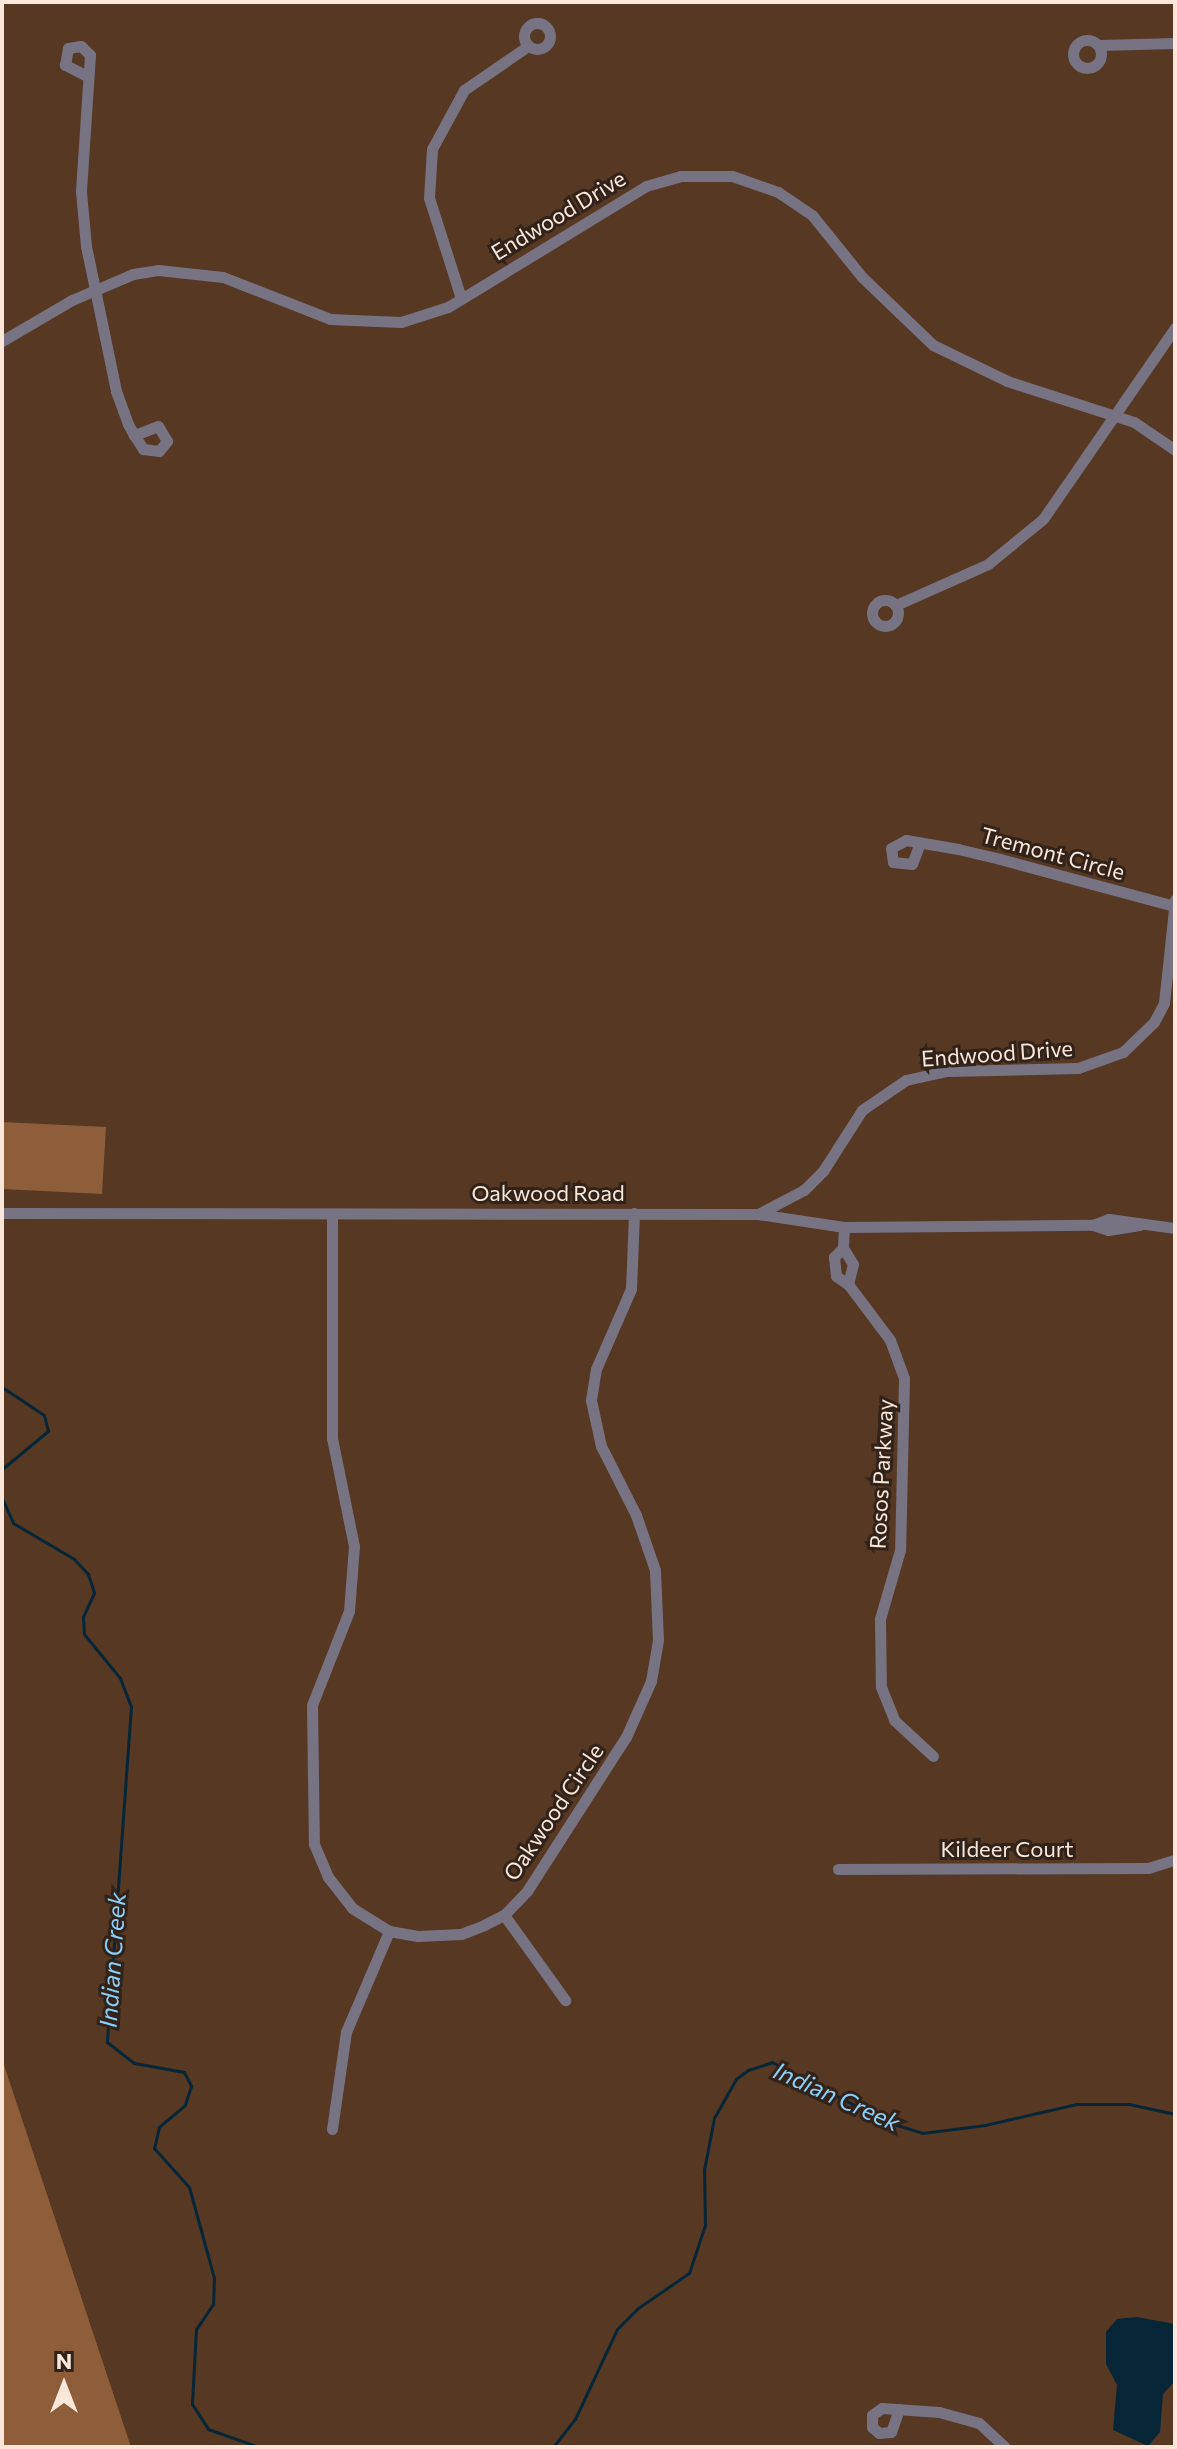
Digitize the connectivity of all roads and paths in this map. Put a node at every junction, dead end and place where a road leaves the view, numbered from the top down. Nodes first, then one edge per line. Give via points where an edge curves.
1 (1175, 43) edge
2 (1099, 45) dead end
3 (528, 46) dead end
4 (87, 76) dead end
5 (95, 289) junction
6 (461, 298) junction
7 (1175, 328) edge
8 (2, 341) edge
9 (1116, 414) junction
10 (134, 435) dead end
11 (1175, 450) edge
12 (896, 605) dead end
13 (920, 843) dead end
14 (1175, 900) edge
15 (1174, 906) edge
16 (2, 1213) edge
17 (634, 1213) junction
18 (332, 1214) junction
19 (758, 1214) junction
20 (844, 1227) junction
21 (1175, 1228) edge
22 (843, 1248) junction
23 (848, 1284) junction
24 (933, 1756) dead end
25 (1175, 1860) edge
26 (838, 1869) dead end
27 (504, 1915) junction
28 (389, 1931) junction
29 (565, 2000) dead end
30 (332, 2129) dead end
31 (899, 2409) dead end
32 (1005, 2447) edge

1 - 2 street
3 - 6 street via 464,90 432,149 429,198
4 - 5 street via 81,192
5 - 6 street, Endwood Drive via 133,274 199,271 311,313 374,324 420,317
5 - 8 street, Endwood Drive
5 - 10 street via 116,391
6 - 9 street, Endwood Drive via 646,186 680,176 732,176 778,192 812,215 862,277 933,345 1007,381
7 - 9 street
9 - 11 street, Endwood Drive
9 - 12 street via 1055,505 1010,549 968,575
13 - 15 street, Tremont Circle
14 - 15 street, Endwood Drive
15 - 19 street, Endwood Drive via 1164,1003 1154,1022 1123,1052 1078,1068 947,1071 906,1080 862,1110 804,1190
16 - 18 street, Oakwood Road
17 - 18 street, Oakwood Road
17 - 19 street, Oakwood Road
17 - 27 street, Oakwood Circle via 631,1289 596,1369 591,1400 601,1446 651,1553 658,1602 655,1662 626,1737 538,1876
18 - 28 street, Oakwood Circle via 332,1438 354,1546 352,1595 312,1705 312,1825 319,1859 338,1892 365,1919
19 - 20 street, Oakwood Road
20 - 21 street, Oakwood Road via 1093,1225 1130,1219
20 - 22 street, Rosos Parkway
22 - 23 street, Rosos Parkway via 853,1264
22 - 23 street, Rosos Parkway via 833,1266 838,1279
23 - 24 street, Rosos Parkway via 890,1340 904,1378 900,1550 880,1619 881,1687 894,1720
25 - 26 street, Kildeer Court via 1148,1868
27 - 28 street, Oakwood Circle via 447,1936
27 - 29 street
28 - 30 street via 346,2032
31 - 32 street via 963,2417 993,2432

